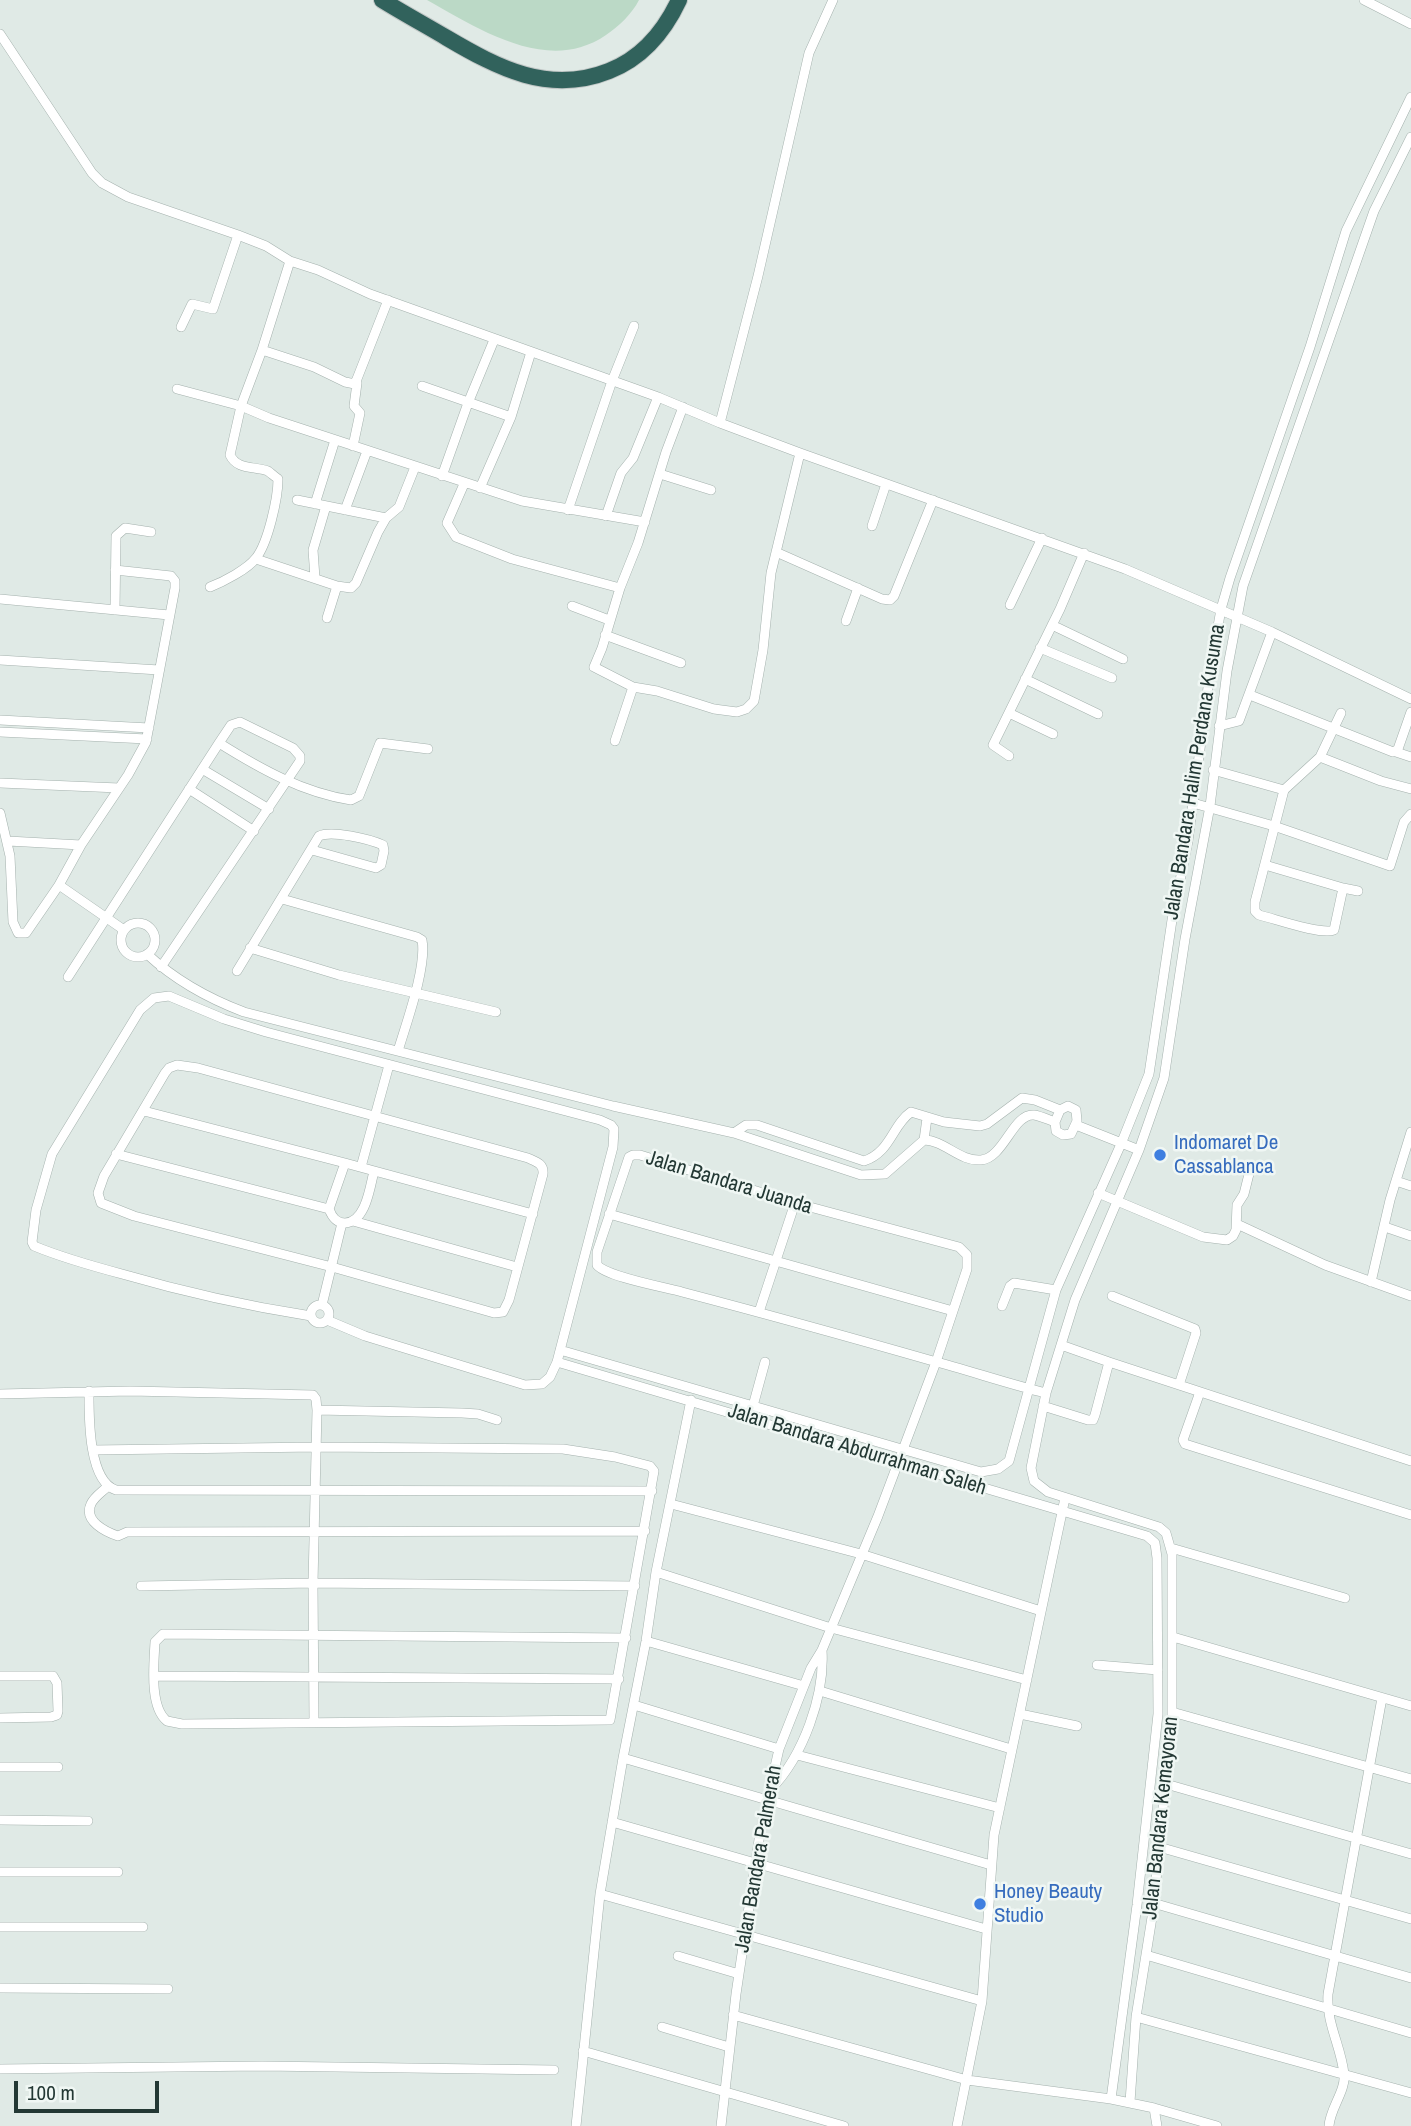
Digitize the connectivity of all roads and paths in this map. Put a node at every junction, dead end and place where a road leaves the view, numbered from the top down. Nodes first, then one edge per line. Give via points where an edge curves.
1 (382, 0) edge
2 (680, 0) edge
3 (833, 0) edge
4 (1364, 0) edge
5 (1411, 24) edge
6 (0, 34) edge
7 (1411, 97) edge
8 (1411, 137) edge
9 (238, 235) junction
10 (290, 261) junction
11 (388, 300) junction
12 (634, 326) dead end
13 (181, 327) dead end
14 (494, 340) junction
15 (262, 350) junction
16 (531, 352) junction
17 (612, 381) junction
18 (357, 383) junction
19 (422, 386) dead end
20 (177, 389) dead end
21 (658, 397) junction
22 (468, 403) junction
23 (241, 406) junction
24 (682, 407) junction
25 (511, 417) junction
26 (720, 423) junction
27 (335, 440) junction
28 (353, 446) junction
29 (367, 451) junction
30 (800, 453) junction
31 (415, 467) junction
32 (660, 474) junction
33 (442, 476) junction
34 (464, 484) junction
35 (886, 484) junction
36 (480, 488) junction
37 (711, 490) dead end
38 (1257, 495) junction
39 (933, 499) junction
40 (297, 500) dead end
41 (1273, 501) junction
42 (315, 504) junction
43 (326, 506) junction
44 (345, 510) junction
45 (568, 510) junction
46 (606, 516) junction
47 (386, 518) junction
48 (645, 522) junction
49 (872, 526) dead end
50 (151, 532) dead end
51 (1042, 538) junction
52 (776, 552) junction
53 (1084, 553) junction
54 (256, 559) junction
55 (115, 570) junction
56 (315, 578) junction
57 (337, 586) junction
58 (210, 587) dead end
59 (620, 588) junction
60 (858, 588) junction
61 (0, 599) edge
62 (572, 606) dead end
63 (1010, 606) dead end
64 (115, 610) junction
65 (1221, 610) junction
66 (169, 615) junction
67 (1236, 616) junction
68 (327, 618) dead end
69 (609, 620) junction
70 (846, 621) dead end
71 (1052, 625) junction
72 (1272, 632) junction
73 (605, 635) junction
74 (1040, 648) junction
75 (1123, 659) dead end
76 (0, 660) edge
77 (681, 663) dead end
78 (159, 670) junction
79 (1112, 678) dead end
80 (1025, 679) junction
81 (633, 687) junction
82 (1250, 695) junction
83 (1411, 699) edge
84 (1411, 712) edge
85 (1009, 713) junction
86 (1341, 713) dead end
87 (1098, 714) dead end
88 (0, 720) edge
89 (56, 724) junction
90 (1219, 726) junction
91 (149, 728) junction
92 (1334, 730) junction
93 (0, 732) edge
94 (1053, 734) dead end
95 (56, 735) junction
96 (147, 739) junction
97 (615, 741) dead end
98 (219, 743) junction
99 (428, 749) dead end
100 (1396, 752) junction
101 (1010, 756) dead end
102 (1320, 757) junction
103 (1411, 757) edge
104 (202, 769) junction
105 (1213, 770) junction
106 (288, 781) junction
107 (0, 783) edge
108 (119, 788) junction
109 (190, 789) junction
110 (1411, 789) edge
111 (1283, 790) junction
112 (1193, 803) junction
113 (1209, 806) junction
114 (269, 809) junction
115 (0, 813) edge
116 (1411, 814) edge
117 (1274, 826) junction
118 (254, 831) junction
119 (8, 841) junction
120 (81, 845) junction
121 (312, 850) junction
122 (1265, 865) junction
123 (59, 885) junction
124 (1343, 888) junction
125 (1358, 891) dead end
126 (282, 899) junction
127 (106, 915) junction
128 (124, 930) junction
129 (250, 948) junction
130 (147, 954) junction
131 (161, 967) junction
132 (237, 971) dead end
133 (68, 977) dead end
134 (415, 993) junction
135 (496, 1012) dead end
136 (398, 1051) junction
137 (389, 1065) junction
138 (1060, 1110) junction
139 (144, 1111) junction
140 (375, 1116) junction
141 (927, 1118) junction
142 (1055, 1122) junction
143 (1076, 1125) junction
144 (734, 1133) junction
145 (1410, 1138) edge
146 (924, 1140) junction
147 (1117, 1142) junction
148 (1139, 1150) junction
149 (116, 1154) junction
150 (864, 1161) junction
151 (345, 1163) junction
152 (361, 1167) junction
153 (374, 1171) junction
154 (1249, 1174) dead end
155 (861, 1175) junction
156 (1395, 1181) junction
157 (1411, 1186) edge
158 (1098, 1193) junction
159 (1117, 1200) junction
160 (795, 1203) junction
161 (329, 1209) junction
162 (533, 1214) junction
163 (609, 1214) junction
164 (353, 1221) junction
165 (342, 1223) junction
166 (1237, 1224) junction
167 (1385, 1227) junction
168 (1411, 1236) edge
169 (775, 1261) junction
170 (332, 1267) junction
171 (517, 1267) junction
172 (1368, 1282) junction
173 (1056, 1290) junction
174 (1112, 1296) dead end
175 (1411, 1296) edge
176 (322, 1305) junction
177 (1002, 1306) dead end
178 (953, 1311) junction
179 (759, 1312) junction
180 (311, 1316) junction
181 (327, 1320) junction
182 (1061, 1345) junction
183 (560, 1350) junction
184 (557, 1362) junction
185 (765, 1362) dead end
186 (936, 1362) junction
187 (1109, 1362) junction
188 (1179, 1385) junction
189 (1029, 1389) junction
190 (89, 1391) junction
191 (1200, 1392) junction
192 (1046, 1393) junction
193 (0, 1394) edge
194 (691, 1400) junction
195 (753, 1406) junction
196 (1043, 1406) junction
197 (317, 1410) junction
198 (497, 1420) dead end
199 (317, 1447) junction
200 (903, 1449) junction
201 (93, 1450) junction
202 (1012, 1456) joint
203 (1411, 1461) edge
204 (898, 1463) junction
205 (981, 1472) junction
206 (977, 1486) junction
207 (107, 1487) junction
208 (316, 1489) junction
209 (652, 1491) junction
210 (1065, 1498) junction
211 (671, 1504) junction
212 (1063, 1511) junction
213 (1411, 1515) edge
214 (315, 1530) junction
215 (645, 1531) junction
216 (1166, 1533) junction
217 (1155, 1543) junction
218 (1171, 1548) junction
219 (861, 1554) junction
220 (656, 1572) junction
221 (313, 1583) junction
222 (141, 1586) dead end
223 (635, 1586) junction
224 (1345, 1598) dead end
225 (1041, 1611) junction
226 (831, 1628) junction
227 (313, 1635) junction
228 (626, 1637) junction
229 (1173, 1637) junction
230 (646, 1641) junction
231 (822, 1650) junction
232 (1097, 1665) dead end
233 (1158, 1670) junction
234 (0, 1676) edge
235 (154, 1676) junction
236 (313, 1678) junction
237 (619, 1679) junction
238 (1027, 1680) junction
239 (804, 1685) junction
240 (820, 1690) junction
241 (1382, 1698) junction
242 (634, 1705) junction
243 (1411, 1706) edge
244 (1172, 1712) junction
245 (1020, 1714) junction
246 (0, 1718) edge
247 (314, 1723) junction
248 (1077, 1726) dead end
249 (779, 1749) junction
250 (1011, 1749) junction
251 (797, 1755) junction
252 (623, 1758) junction
253 (1370, 1766) junction
254 (0, 1767) edge
255 (58, 1767) dead end
256 (1411, 1779) edge
257 (1166, 1784) junction
258 (771, 1789) junction
259 (767, 1801) junction
260 (1000, 1808) junction
261 (0, 1821) edge
262 (88, 1821) dead end
263 (612, 1822) junction
264 (1356, 1838) junction
265 (1159, 1847) junction
266 (1411, 1854) edge
267 (755, 1863) junction
268 (991, 1865) junction
269 (0, 1872) edge
270 (118, 1872) dead end
271 (600, 1894) junction
272 (1346, 1899) junction
273 (1153, 1903) junction
274 (1411, 1919) edge
275 (0, 1927) edge
276 (143, 1927) dead end
277 (986, 1929) junction
278 (745, 1933) junction
279 (1146, 1955) junction
280 (678, 1956) dead end
281 (1336, 1956) junction
282 (738, 1974) junction
283 (1411, 1978) edge
284 (0, 1988) edge
285 (168, 1989) dead end
286 (982, 2001) junction
287 (1327, 2009) junction
288 (733, 2015) junction
289 (1136, 2017) junction
290 (662, 2026) dead end
291 (1411, 2033) edge
292 (729, 2047) junction
293 (583, 2051) junction
294 (0, 2069) edge
295 (554, 2070) dead end
296 (1345, 2075) junction
297 (967, 2080) junction
298 (726, 2091) junction
299 (1408, 2092) edge
300 (1111, 2098) junction
301 (1130, 2102) junction
302 (1411, 2104) edge
303 (1154, 2108) junction
304 (576, 2126) edge
305 (721, 2126) edge
306 (844, 2126) edge
307 (957, 2126) edge
308 (1157, 2126) edge
309 (1217, 2126) edge
310 (1329, 2126) edge

1 - 2 highway via 486,61 550,81 600,75 628,61 659,34
3 - 26 street via 809,53
4 - 5 street
6 - 9 street via 102,183 128,197
7 - 38 street, Jalan Bandara Halim Perdana Kusuma via 1346,232
8 - 41 street, Jalan Bandara Halim Perdana Kusuma via 1374,211
9 - 10 street
9 - 13 street via 213,309 192,304
10 - 11 street
10 - 15 street
11 - 14 street
11 - 18 street
12 - 17 street
14 - 16 street
14 - 22 street
15 - 18 street via 349,384
15 - 23 street
16 - 17 street
16 - 25 street
17 - 21 street
17 - 45 street
18 - 28 street via 354,406 360,413
19 - 22 street
20 - 23 street
21 - 24 street
21 - 46 street via 633,458 620,475
22 - 25 street
22 - 33 street
23 - 27 street
23 - 54 street via 231,460 278,478 271,519
24 - 26 street
24 - 32 street
25 - 36 street
26 - 30 street
27 - 28 street
27 - 42 street
28 - 29 street
29 - 31 street
29 - 44 street
30 - 35 street
30 - 52 street
31 - 33 street
31 - 47 street via 399,507
32 - 37 street
32 - 48 street
33 - 34 street
34 - 36 street
34 - 59 street via 447,523 456,537 512,559
35 - 39 street
35 - 49 street
36 - 45 street
38 - 41 street
38 - 65 street, Jalan Bandara Halim Perdana Kusuma
39 - 51 street
39 - 60 street via 894,596 886,600
40 - 42 street
41 - 67 street, Jalan Bandara Halim Perdana Kusuma
42 - 43 street
43 - 44 street
43 - 56 street via 313,553
44 - 47 street
45 - 46 street
46 - 48 street
47 - 57 street via 356,583 351,588
48 - 59 street
50 - 55 street via 120,531
51 - 53 street
51 - 63 street
52 - 60 street
52 - 81 street via 754,701 746,709 714,709
53 - 65 street
53 - 71 street
54 - 56 street
54 - 58 street
55 - 64 street
55 - 66 street via 173,577
56 - 57 street
57 - 68 street
59 - 69 street
60 - 70 street
61 - 64 street
62 - 69 street
64 - 66 street
65 - 67 street
65 - 112 street, Jalan Bandara Halim Perdana Kusuma
66 - 78 street
67 - 72 street
67 - 90 street, Jalan Bandara Halim Perdana Kusuma
69 - 73 street
71 - 74 street
71 - 75 street
72 - 82 street
72 - 83 street
73 - 77 street
73 - 81 street via 594,667
74 - 79 street
74 - 80 street
76 - 78 street
78 - 91 street
80 - 85 street
80 - 87 street
81 - 97 street
82 - 90 street via 1239,721
82 - 92 street
84 - 100 street
85 - 94 street
85 - 101 street via 993,746
86 - 92 street
88 - 89 street
89 - 91 street
89 - 95 street
90 - 105 street, Jalan Bandara Halim Perdana Kusuma
91 - 96 street
92 - 100 street
92 - 102 street
93 - 95 street
95 - 96 street
96 - 108 street
98 - 104 street
98 - 106 street
98 - 106 street via 233,723 240,722 293,748 300,761
99 - 106 street via 380,743 354,800
100 - 103 street
102 - 110 street
102 - 111 street
104 - 109 street
104 - 114 street
105 - 111 street
105 - 113 street, Jalan Bandara Halim Perdana Kusuma
106 - 114 street
107 - 108 street
108 - 120 street
109 - 118 street
109 - 127 street
111 - 117 street
112 - 113 street
112 - 147 street, Jalan Bandara Halim Perdana Kusuma via 1149,1074
113 - 117 street
113 - 148 street, Jalan Bandara Halim Perdana Kusuma via 1164,1078
114 - 118 street
115 - 119 street
116 - 117 street via 1390,866
117 - 122 street
118 - 131 street
119 - 120 street
119 - 123 street via 13,922 18,933 26,933
120 - 123 street
121 - 121 street via 376,868 384,850 375,842 332,833 319,836
121 - 126 street
122 - 124 street
122 - 124 street via 1254,906 1259,915 1332,931
123 - 127 street
124 - 125 street
126 - 129 street
126 - 134 street via 420,938 423,949
127 - 128 street
127 - 133 street
128 - 130 street via 121,941 126,951 136,957
128 - 130 street via 138,923 152,930 154,946
129 - 132 street
129 - 134 street
130 - 131 street
131 - 136 street via 189,988 244,1012
134 - 135 street
134 - 136 street
136 - 144 street
137 - 140 street
137 - 180 street via 224,1019 169,996 154,998 141,1010 60,1140 41,1189 31,1235 34,1246 157,1284 245,1306
137 - 183 street via 600,1120 614,1129
138 - 141 street via 1021,1098 984,1125
138 - 142 street
138 - 143 street via 1074,1109
139 - 140 street via 170,1068 184,1065
139 - 149 street
139 - 151 street
140 - 152 street
140 - 162 street via 538,1162 543,1174
141 - 146 street
141 - 150 street via 908,1114 883,1149
142 - 143 street via 1056,1131 1065,1136
142 - 146 street via 1033,1115 1024,1118 1001,1147 982,1160
143 - 147 street
144 - 150 street via 755,1124
144 - 155 street
145 - 156 street
146 - 155 street via 885,1174
147 - 148 street
147 - 158 street, Jalan Bandara Halim Perdana Kusuma
148 - 159 street, Jalan Bandara Halim Perdana Kusuma
149 - 161 street
149 - 170 street via 98,1193 106,1206
150 - 155 street
151 - 152 street
151 - 161 street
152 - 153 street
153 - 162 street
153 - 164 street via 360,1216
154 - 166 street via 1237,1205
156 - 157 street
156 - 167 street
158 - 159 street
158 - 173 street, Jalan Bandara Halim Perdana Kusuma
159 - 166 street via 1213,1240 1227,1240
159 - 182 street, Jalan Bandara Halim Perdana Kusuma
160 - 163 street, Jalan Bandara Juanda via 633,1155
160 - 169 street
160 - 178 street, Jalan Bandara Juanda via 959,1247 968,1259
161 - 165 street
162 - 171 street
163 - 169 street
163 - 179 street, Jalan Bandara Juanda via 597,1252 600,1269
164 - 165 street
164 - 171 street
165 - 170 street
166 - 172 street
167 - 168 street
167 - 172 street
169 - 178 street
169 - 179 street
170 - 171 street via 500,1313 506,1307
170 - 176 street
172 - 175 street
173 - 177 street via 1014,1283
173 - 189 street, Jalan Bandara Halim Perdana Kusuma
174 - 188 street via 1195,1329
176 - 180 street via 313,1308
176 - 181 street via 329,1311
178 - 186 street, Jalan Bandara Juanda
179 - 186 street, Jalan Bandara Juanda
180 - 181 street via 320,1323
181 - 184 street via 526,1385 542,1384
182 - 187 street
182 - 192 street, Jalan Bandara Halim Perdana Kusuma
183 - 184 street
183 - 195 street, Jalan Bandara Abdurrahman Saleh
184 - 194 street, Jalan Bandara Abdurrahman Saleh
185 - 195 street
186 - 189 street, Jalan Bandara Juanda
186 - 200 street, Jalan Bandara Juanda
187 - 188 street
187 - 196 street via 1093,1420
188 - 191 street
189 - 192 street, Jalan Bandara Juanda
189 - 202 street, Jalan Bandara Halim Perdana Kusuma
190 - 193 street
190 - 197 street via 307,1393 315,1396
190 - 201 street
191 - 203 street
191 - 213 street via 1185,1444
192 - 196 street, Jalan Bandara Halim Perdana Kusuma
194 - 204 street, Jalan Bandara Abdurrahman Saleh
194 - 211 street
195 - 200 street, Jalan Bandara Abdurrahman Saleh
196 - 210 street, Jalan Bandara Halim Perdana Kusuma via 1032,1478 1040,1487
197 - 198 street via 454,1412
197 - 199 street
199 - 201 street
199 - 208 street
199 - 209 street via 581,1450 650,1466 655,1475
200 - 204 street, Jalan Bandara Palmerah
200 - 205 street, Jalan Bandara Abdurrahman Saleh
201 - 207 street
202 - 205 street, Jalan Bandara Abdurrahman Saleh via 998,1469
204 - 206 street, Jalan Bandara Abdurrahman Saleh
204 - 219 street, Jalan Bandara Palmerah
205 - 206 street
206 - 212 street, Jalan Bandara Abdurrahman Saleh
207 - 208 street via 122,1491
207 - 214 street via 92,1501 90,1517 118,1536 127,1532
208 - 209 street
208 - 214 street
209 - 215 street
210 - 212 street
210 - 216 street
211 - 219 street
211 - 220 street
212 - 217 street, Jalan Bandara Abdurrahman Saleh via 1147,1536
212 - 225 street
214 - 215 street
214 - 221 street
215 - 223 street
216 - 217 street
216 - 218 street, Jalan Bandara Kemayoran
217 - 233 street, Jalan Bandara Kemayoran
218 - 224 street
218 - 229 street, Jalan Bandara Kemayoran
219 - 225 street
219 - 226 street, Jalan Bandara Palmerah
220 - 226 street
220 - 230 street
221 - 222 street
221 - 223 street
221 - 227 street
223 - 228 street
225 - 238 street
226 - 231 street, Jalan Bandara Palmerah
226 - 238 street
227 - 228 street
227 - 235 street via 163,1634 155,1642
227 - 236 street
228 - 237 street
229 - 241 street
229 - 244 street, Jalan Bandara Kemayoran
230 - 239 street
230 - 242 street
231 - 239 street, Jalan Bandara Palmerah
231 - 240 street
232 - 233 street
233 - 300 street, Jalan Bandara Kemayoran via 1151,1787
234 - 246 street via 52,1676 57,1683 58,1711 51,1717
235 - 236 street
235 - 247 street via 158,1710 171,1722
236 - 237 street
236 - 247 street
237 - 247 street via 608,1721
238 - 245 street
239 - 249 street, Jalan Bandara Palmerah
240 - 250 street
240 - 251 street
241 - 243 street
241 - 253 street
242 - 249 street
242 - 252 street
244 - 253 street
244 - 257 street, Jalan Bandara Kemayoran
245 - 248 street
245 - 250 street
249 - 258 street, Jalan Bandara Palmerah
250 - 260 street
251 - 258 street
251 - 260 street
252 - 259 street
252 - 263 street
253 - 256 street
253 - 264 street
254 - 255 street
257 - 264 street
257 - 265 street, Jalan Bandara Kemayoran
258 - 259 street, Jalan Bandara Palmerah
259 - 267 street, Jalan Bandara Palmerah
259 - 268 street
260 - 268 street
261 - 262 street
263 - 267 street
263 - 271 street
264 - 266 street
264 - 272 street
265 - 272 street
265 - 273 street, Jalan Bandara Kemayoran
267 - 277 street
267 - 278 street, Jalan Bandara Palmerah
268 - 277 street
269 - 270 street
271 - 278 street
271 - 293 street
272 - 274 street
272 - 281 street
273 - 279 street, Jalan Bandara Kemayoran
273 - 281 street
275 - 276 street
277 - 286 street
278 - 282 street, Jalan Bandara Palmerah
278 - 286 street
279 - 287 street
279 - 289 street, Jalan Bandara Kemayoran
280 - 282 street
281 - 283 street
281 - 287 street
282 - 288 street, Jalan Bandara Palmerah
284 - 285 street
286 - 297 street
287 - 291 street
287 - 296 street
288 - 292 street, Jalan Bandara Palmerah
288 - 297 street
289 - 296 street
289 - 301 street, Jalan Bandara Kemayoran
290 - 292 street
292 - 298 street, Jalan Bandara Palmerah
293 - 298 street
293 - 304 street
294 - 295 street
296 - 299 street
296 - 310 street
297 - 300 street
297 - 307 street
298 - 305 street, Jalan Bandara Palmerah
298 - 306 street
299 - 302 street
300 - 301 street
301 - 303 street
303 - 308 street
303 - 309 street

